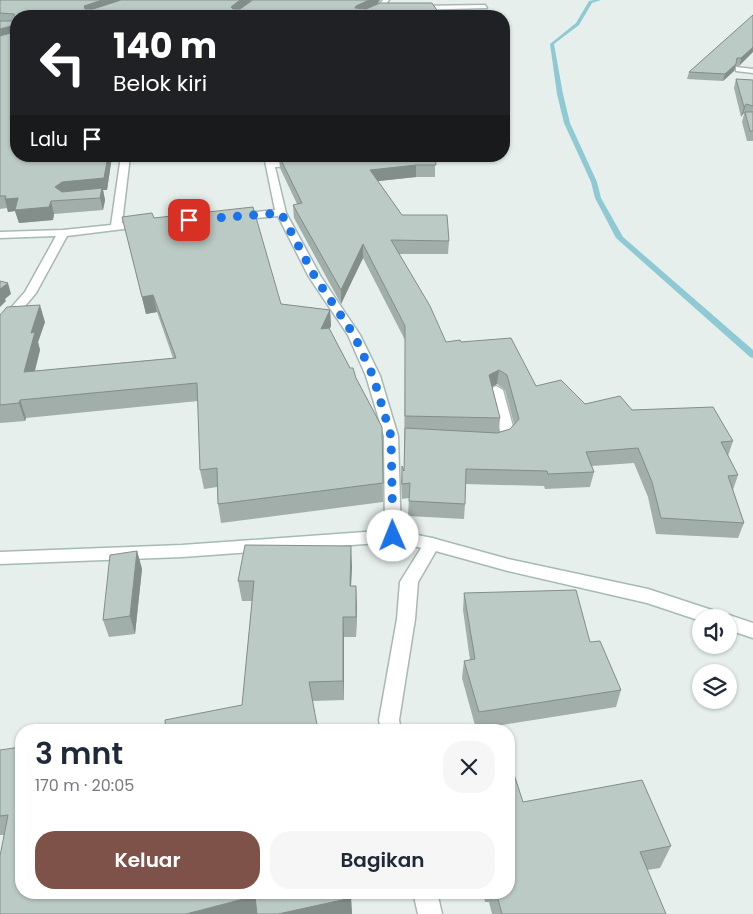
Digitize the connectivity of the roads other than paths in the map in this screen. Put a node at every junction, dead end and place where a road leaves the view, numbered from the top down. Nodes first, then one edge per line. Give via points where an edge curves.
1 (386, 0) edge
2 (485, 7) dead end
3 (379, 8) junction
4 (388, 8) edge
5 (408, 8) edge
6 (374, 10) edge
7 (739, 69) edge
8 (753, 71) edge
9 (124, 162) edge
10 (269, 162) edge
11 (281, 213) junction
12 (223, 218) edge
13 (155, 223) edge
14 (116, 226) junction
15 (63, 233) junction
16 (0, 234) edge
17 (0, 328) edge
18 (496, 390) dead end
19 (391, 436) junction
20 (410, 437) edge
21 (476, 440) edge
22 (393, 536) junction
23 (432, 544) junction
24 (0, 558) edge
25 (692, 609) edge
26 (737, 625) edge
27 (753, 631) edge
28 (390, 724) edge
29 (427, 899) edge
30 (430, 914) edge

1 - 3 street
2 - 5 street
3 - 4 street
3 - 6 street
7 - 8 street
9 - 14 street via 115,194
10 - 11 street
11 - 12 street
11 - 19 street via 315,277 354,335 373,376
13 - 14 street
14 - 15 street
15 - 16 street
15 - 17 street via 30,293
18 - 21 street via 508,434 504,439 495,441
19 - 20 street
19 - 22 street
22 - 23 street
22 - 24 street via 182,551
23 - 25 street
23 - 28 street via 409,582
26 - 27 street
29 - 30 street

